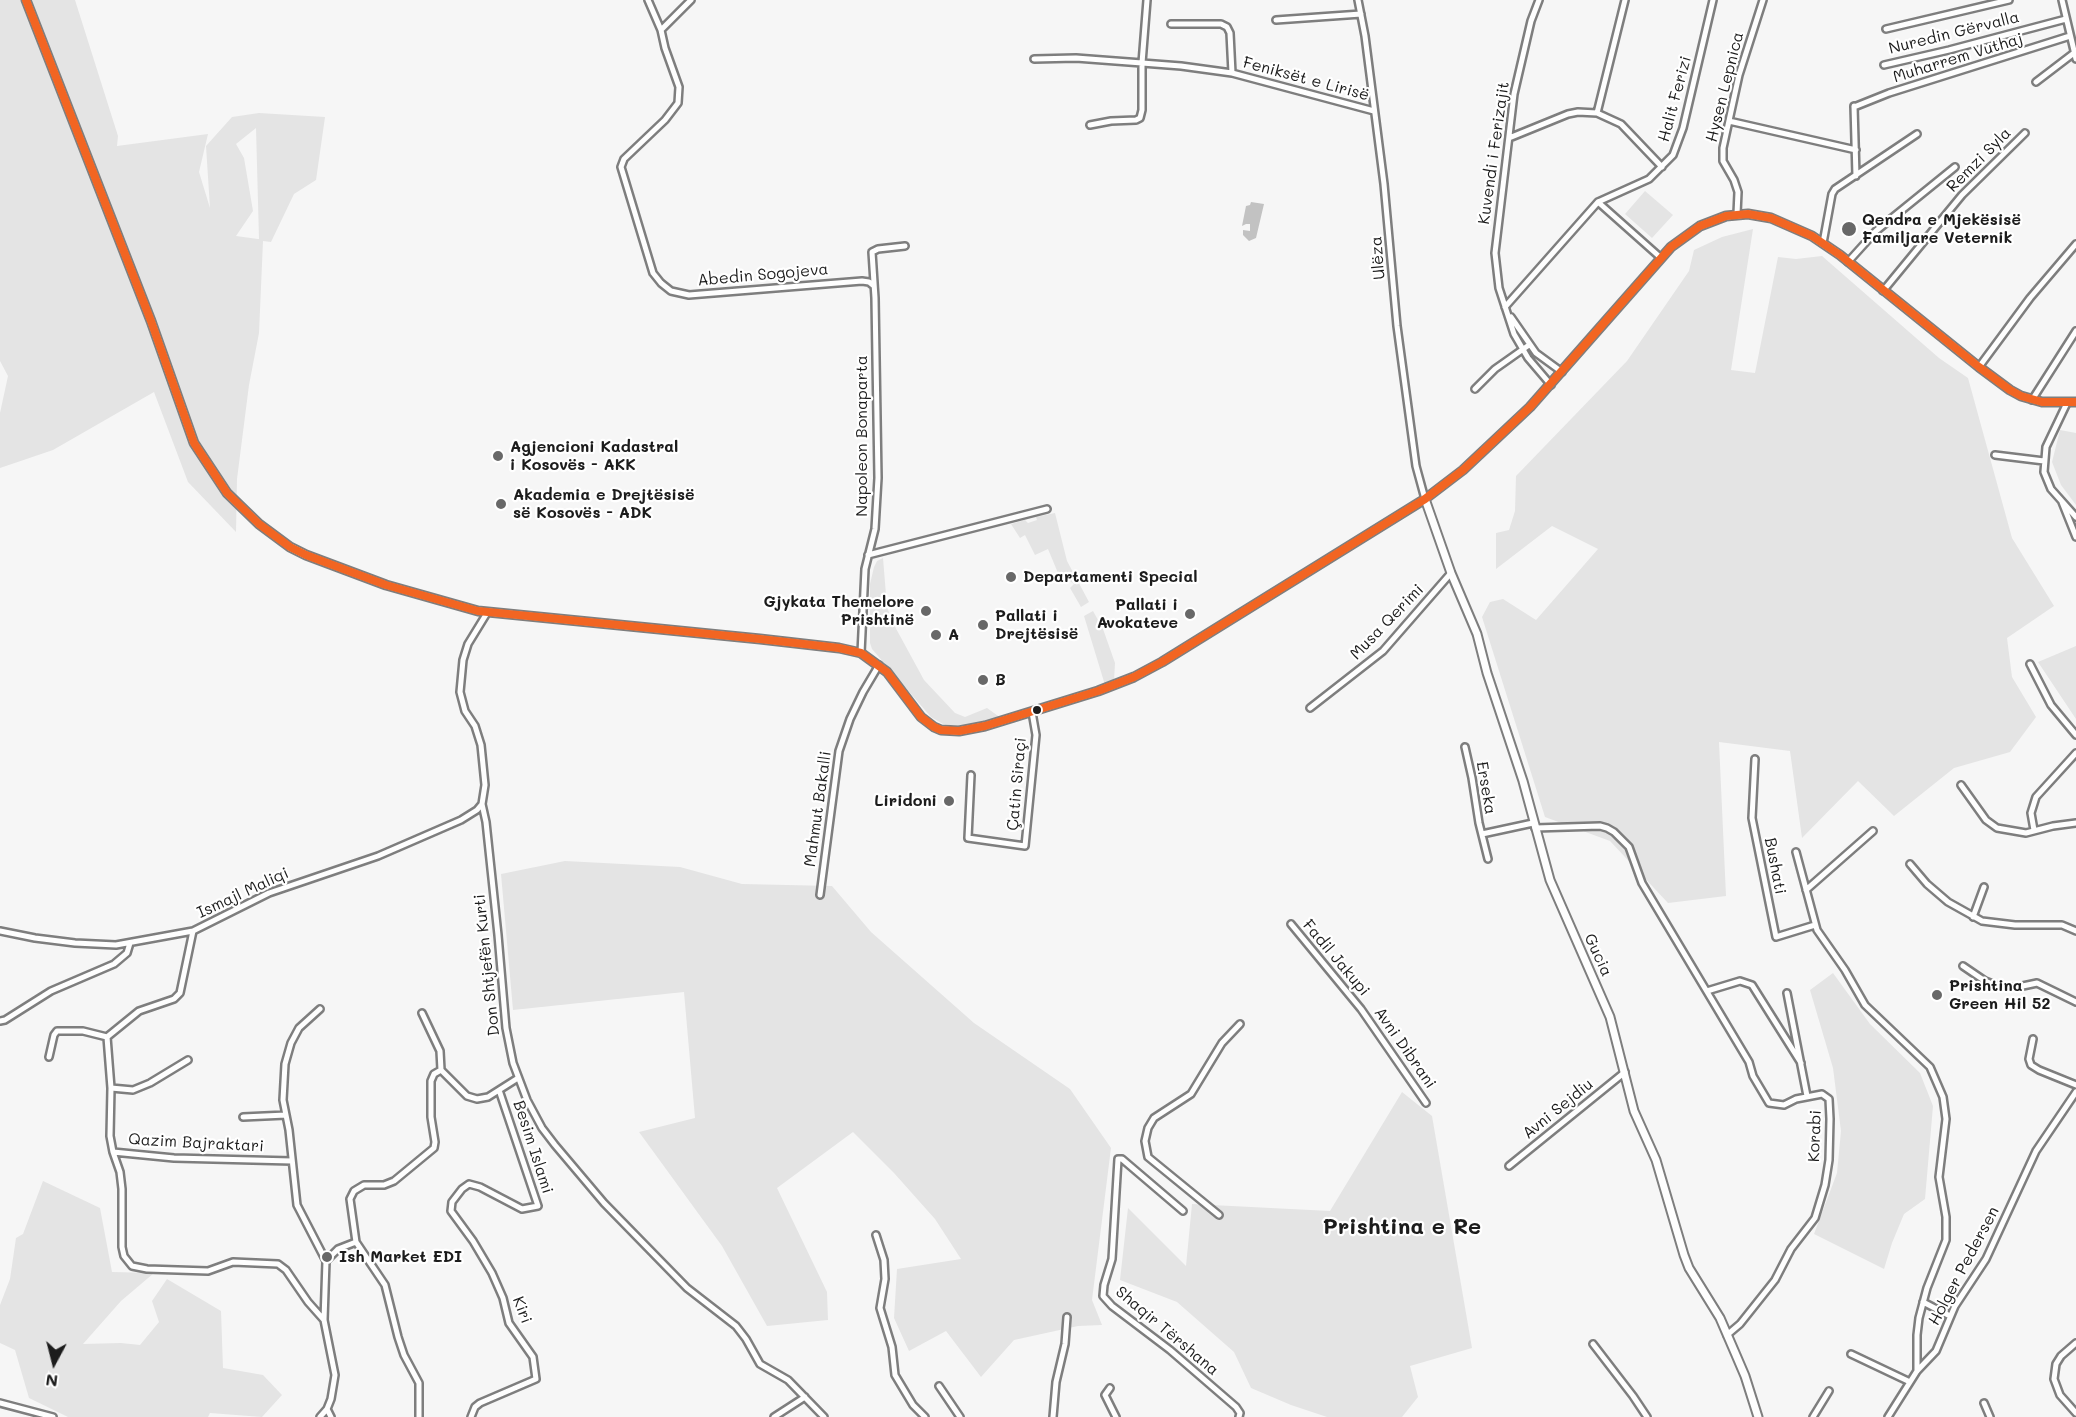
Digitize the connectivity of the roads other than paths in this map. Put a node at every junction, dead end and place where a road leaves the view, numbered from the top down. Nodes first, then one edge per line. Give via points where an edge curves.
1 (26, 0) edge
2 (648, 0) edge
3 (691, 0) edge
4 (1147, 0) edge
5 (1358, 0) edge
6 (1539, 0) edge
7 (1624, 0) edge
8 (1713, 0) edge
9 (1763, 0) edge
10 (2009, 0) edge
11 (2062, 0) edge
12 (1361, 14) junction
13 (2066, 19) junction
14 (1276, 20) dead end
15 (1172, 24) dead end
16 (1886, 29) dead end
17 (661, 30) junction
18 (2070, 36) junction
19 (2075, 56) edge
20 (1034, 59) dead end
21 (1142, 63) junction
22 (1884, 65) dead end
23 (1232, 73) junction
24 (2036, 82) dead end
25 (1374, 111) junction
26 (1597, 113) junction
27 (1730, 121) junction
28 (1090, 125) dead end
29 (2025, 133) dead end
30 (1917, 134) dead end
31 (1509, 138) junction
32 (1856, 150) junction
33 (1955, 166) dead end
34 (1662, 167) junction
35 (1856, 176) junction
36 (1598, 201) junction
37 (1737, 214) junction
38 (1823, 243) junction
39 (2076, 244) edge
40 (905, 246) dead end
41 (1660, 258) junction
42 (1848, 261) junction
43 (874, 286) junction
44 (1883, 291) junction
45 (1506, 309) junction
46 (2076, 331) edge
47 (1529, 345) junction
48 (1523, 350) junction
49 (1978, 367) junction
50 (1562, 372) junction
51 (1551, 385) junction
52 (1475, 389) dead end
53 (2032, 400) junction
54 (2076, 402) edge
55 (2067, 403) junction
56 (1995, 455) dead end
57 (2044, 460) junction
58 (1425, 499) junction
59 (2061, 500) junction
60 (1047, 509) dead end
61 (2076, 518) edge
62 (2076, 537) edge
63 (868, 555) junction
64 (1451, 573) junction
65 (487, 613) junction
66 (861, 653) junction
67 (2030, 664) dead end
68 (879, 665) junction
69 (1310, 708) dead end
70 (1032, 712) junction
71 (2076, 735) edge
72 (1465, 747) dead end
73 (2076, 753) edge
74 (1755, 759) dead end
75 (971, 775) dead end
76 (1961, 785) dead end
77 (482, 804) junction
78 (2076, 823) edge
79 (1534, 825) junction
80 (2034, 830) junction
81 (1873, 831) dead end
82 (1482, 834) junction
83 (1796, 852) dead end
84 (1488, 858) dead end
85 (1910, 864) dead end
86 (1984, 886) dead end
87 (1806, 890) junction
88 (820, 895) dead end
89 (1973, 917) junction
90 (1291, 924) dead end
91 (1815, 925) junction
92 (0, 931) edge
93 (193, 931) junction
94 (2076, 931) edge
95 (130, 943) junction
96 (1963, 966) dead end
97 (1707, 992) junction
98 (1787, 993) dead end
99 (2076, 1002) edge
100 (320, 1009) dead end
101 (1361, 1009) joint
102 (422, 1013) dead end
103 (0, 1021) edge
104 (1240, 1024) dead end
105 (107, 1037) junction
106 (2033, 1039) dead end
107 (49, 1057) dead end
108 (188, 1060) dead end
109 (1801, 1063) junction
110 (441, 1071) junction
111 (1625, 1072) junction
112 (518, 1078) junction
113 (2076, 1085) edge
114 (111, 1088) junction
115 (499, 1090) junction
116 (2076, 1092) edge
117 (1807, 1096) junction
118 (1426, 1103) dead end
119 (285, 1115) junction
120 (243, 1117) dead end
121 (113, 1152) junction
122 (292, 1161) junction
123 (1509, 1166) dead end
124 (465, 1185) joint
125 (1183, 1211) dead end
126 (1220, 1215) dead end
127 (876, 1235) dead end
128 (356, 1242) junction
129 (326, 1262) junction
130 (1923, 1302) junction
131 (1950, 1316) junction
132 (1067, 1317) dead end
133 (324, 1320) junction
134 (1727, 1335) junction
135 (2076, 1343) edge
136 (1593, 1344) dead end
137 (1851, 1354) dead end
138 (1917, 1371) junction
139 (1910, 1382) junction
140 (939, 1386) dead end
141 (1110, 1388) dead end
142 (1829, 1391) dead end
143 (805, 1396) junction
144 (0, 1403) edge
145 (1984, 1403) dead end
146 (327, 1409) junction
147 (2076, 1413) edge
148 (52, 1417) edge
149 (320, 1417) edge
150 (331, 1417) edge
151 (419, 1417) edge
152 (471, 1417) edge
153 (774, 1417) edge
154 (824, 1417) edge
155 (925, 1417) edge
156 (960, 1417) edge
157 (1053, 1417) edge
158 (1116, 1417) edge
159 (1239, 1417) edge
160 (1647, 1417) edge
161 (1758, 1417) edge
162 (1813, 1417) edge
163 (1888, 1417) edge
164 (1990, 1417) edge

1 - 65 street via 151,321 194,443 227,493 267,530 306,555 386,585
2 - 17 street
3 - 17 street
4 - 21 street
5 - 12 street, Ulëza
6 - 31 street, Kuvendi i Ferizajit via 1519,72
7 - 26 street
8 - 34 street, Halit Ferizi via 1680,140
9 - 27 street, Hysen Lepnica
10 - 16 street
11 - 13 street
12 - 14 street
12 - 25 street, Ulëza
13 - 18 street
13 - 22 street, Nuredin Gërvalla
15 - 23 street, Feniksët e Lirisë via 1227,27
17 - 43 street, Abedin Sogojeva via 679,87 678,103 624,159 621,167 657,278 671,291 688,295 862,281
18 - 19 street
18 - 32 street, Muharrem Vuthaj via 1854,105
19 - 24 street
20 - 21 street, Feniksët e Lirisë
21 - 23 street, Feniksët e Lirisë
21 - 28 street via 1140,118
23 - 25 street, Feniksët e Lirisë
25 - 58 street, Ulëza via 1397,326 1416,466
26 - 31 street via 1568,114
26 - 34 street via 1621,124
27 - 32 street
27 - 37 street, Hysen Lepnica via 1722,156 1737,186
29 - 44 street, Remzi Syla via 1962,195
30 - 35 street
31 - 45 street, Kuvendi i Ferizajit via 1495,253 1496,276
32 - 35 street, Muharrem Vuthaj
33 - 42 street via 1876,231
34 - 36 street, Halit Ferizi via 1648,179
35 - 38 street via 1839,184 1832,194
36 - 41 street
36 - 45 street, Halit Ferizi
37 - 38 street via 1770,218
37 - 41 street via 1700,226
38 - 42 street
39 - 49 street
40 - 43 street, Napoleon Bonaparta via 872,252
41 - 50 street
42 - 44 street
43 - 63 street, Napoleon Bonaparta via 878,466 876,517
44 - 49 street
45 - 47 street
45 - 48 street
46 - 53 street
47 - 48 street
47 - 50 street
48 - 51 street
48 - 52 street
49 - 53 street
50 - 51 street
51 - 58 street via 1467,466
53 - 55 street
54 - 55 street
55 - 57 street via 2050,437
56 - 57 street
57 - 59 street via 2047,481
58 - 64 street, Gucia
58 - 70 street via 1162,662 1114,686
59 - 61 street
59 - 62 street
60 - 63 street
63 - 66 street, Napoleon Bonaparta
64 - 69 street, Musa Qerimi via 1383,651
64 - 79 street, Gucia via 1477,634
65 - 66 street via 760,639
65 - 77 street, Don Shtjefën Kurti via 468,644 460,682 461,702 481,745 485,785
66 - 68 street
67 - 71 street via 2051,705
68 - 70 street via 921,717 941,730 970,729
68 - 88 street, Mahmut Bakalli via 854,710 839,751
70 - 75 street, Çatin Siraçi via 1035,735 1025,846 968,838
72 - 82 street, Erseka
73 - 80 street via 2036,797 2031,813
74 - 91 street, Bushati via 1752,818 1776,937
76 - 80 street via 1991,825 2009,831
77 - 93 street, Ismajl Maliqi via 461,820 359,864 269,893
77 - 112 street, Don Shtjefën Kurti via 506,1028
78 - 80 street
79 - 82 street, Erseka
79 - 97 street, Erseka via 1600,826 1614,832 1629,847 1642,883
79 - 111 street, Gucia via 1550,880 1610,1017
81 - 87 street
82 - 84 street, Erseka
83 - 87 street
85 - 89 street via 1948,902
86 - 89 street
87 - 91 street
89 - 94 street via 2014,925 2062,925
90 - 101 street, Fadil Jakupi
91 - 130 street via 1865,1005 1930,1067 1943,1098 1946,1119 1939,1177 1946,1240
92 - 95 street, Ismajl Maliqi via 75,943
93 - 95 street, Ismajl Maliqi
93 - 105 street via 180,993 174,999 139,1011
95 - 103 street via 127,953 114,964 51,991
96 - 99 street via 1993,985 2008,988 2037,983
97 - 109 street via 1740,981 1752,985
97 - 117 street, Korabi via 1769,1103 1784,1105
98 - 109 street
100 - 119 street via 295,1034 287,1055 282,1089
101 - 118 street, Avni Dibrani
102 - 110 street via 437,1044
104 - 126 street via 1222,1043 1191,1094 1154,1118 1145,1141 1148,1157
105 - 107 street via 83,1031 57,1031
105 - 114 street, Qazim Bajraktari
106 - 113 street via 2031,1065
108 - 114 street via 133,1090
109 - 117 street
110 - 115 street via 471,1098 483,1098
110 - 128 street via 434,1074 431,1082 434,1148 394,1181 364,1185 354,1191 350,1199
111 - 123 street, Avni Sejdiu
111 - 134 street, Gucia via 1634,1111 1656,1160 1685,1257
112 - 115 street
112 - 143 street, Don Shtjefën Kurti via 542,1128 604,1203 696,1298 736,1326 760,1364 788,1380
114 - 121 street, Qazim Bajraktari
115 - 124 street, Besim Islami via 538,1206 522,1209 475,1185
116 - 131 street, Holger Pedersen via 2036,1151 1986,1259
117 - 134 street, Korabi via 1822,1094 1830,1103 1829,1160 1818,1210 1775,1280
119 - 120 street
119 - 122 street
121 - 122 street, Qazim Bajraktari
121 - 133 street via 123,1189 122,1247 132,1266 208,1271 233,1262 278,1264
122 - 129 street via 297,1205
124 - 152 street, Kiri via 452,1202 451,1211 492,1273 513,1330 533,1357 536,1380 480,1403
125 - 159 street, Shaqir Tërshana via 1118,1159 1112,1258 1103,1296 1236,1407
127 - 155 street via 884,1260 880,1308 892,1347 895,1375
128 - 129 street via 338,1248
128 - 151 street via 385,1285 398,1337 419,1383
129 - 133 street
130 - 131 street
130 - 138 street via 1917,1335
131 - 138 street, Holger Pedersen via 1936,1351
132 - 157 street
133 - 146 street via 335,1375
134 - 161 street, Gucia
135 - 147 street via 2056,1364 2054,1379 2060,1395
136 - 160 street
137 - 139 street
138 - 139 street, Holger Pedersen
139 - 163 street, Holger Pedersen
140 - 156 street
141 - 158 street via 1104,1395
142 - 162 street
143 - 153 street
143 - 154 street, Don Shtjefën Kurti
144 - 148 street
145 - 164 street
146 - 149 street
146 - 150 street

